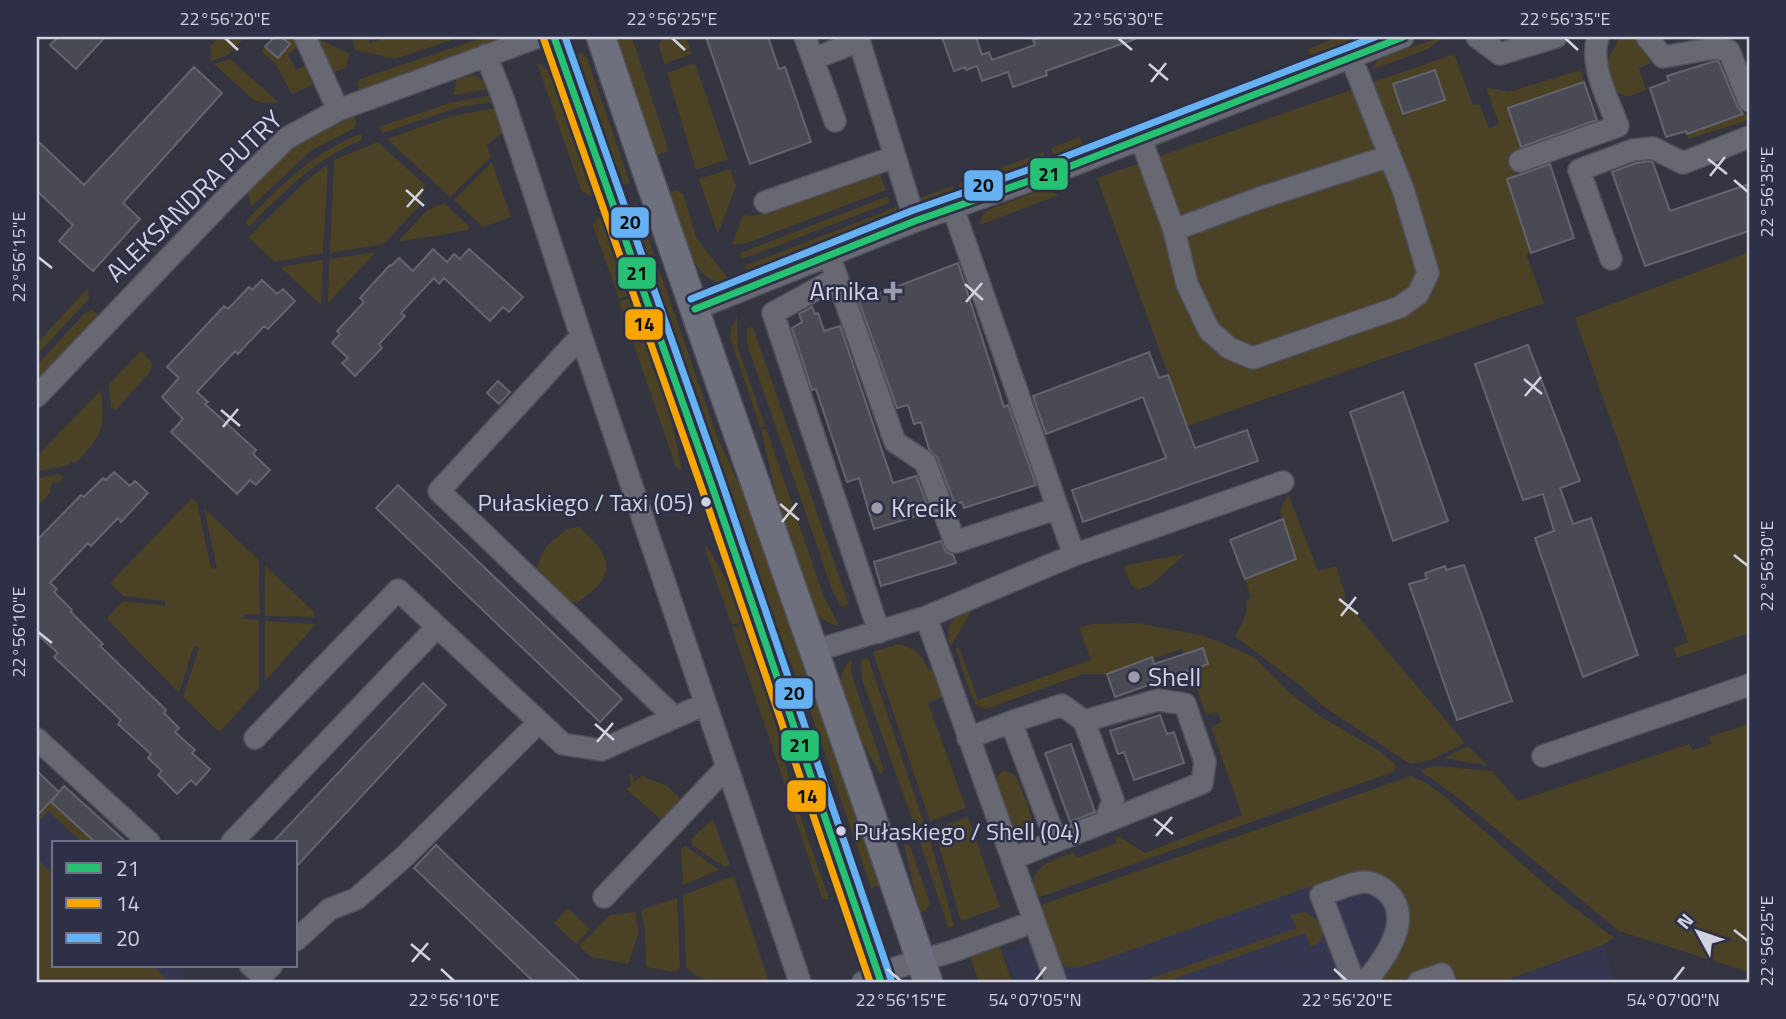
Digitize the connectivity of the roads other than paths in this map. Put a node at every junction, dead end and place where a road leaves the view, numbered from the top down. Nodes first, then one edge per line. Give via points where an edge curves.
1 (305, 37) edge
2 (538, 37) edge
3 (554, 37) edge
4 (597, 37) edge
5 (805, 37) edge
6 (1403, 37) edge
7 (1477, 37) edge
8 (1556, 37) edge
9 (1598, 37) edge
10 (1647, 37) edge
11 (858, 39) edge
12 (486, 55) junction
13 (1351, 57) junction
14 (813, 59) junction
15 (1749, 101) edge
16 (338, 110) junction
17 (835, 121) dead end
18 (1749, 138) edge
19 (1141, 139) junction
20 (1390, 156) junction
21 (894, 157) junction
22 (1520, 162) dead end
23 (765, 202) dead end
24 (953, 208) junction
25 (915, 221) junction
26 (1174, 230) junction
27 (829, 255) junction
28 (1611, 259) dead end
29 (837, 278) junction
30 (695, 309) junction
31 (581, 336) junction
32 (37, 396) edge
33 (1283, 482) dead end
34 (1058, 508) junction
35 (1074, 555) junction
36 (926, 617) junction
37 (437, 626) junction
38 (879, 632) junction
39 (814, 651) junction
40 (1749, 685) edge
41 (705, 704) junction
42 (674, 717) junction
43 (1084, 721) junction
44 (1011, 722) junction
45 (538, 723) junction
46 (255, 738) dead end
47 (968, 738) junction
48 (37, 739) edge
49 (1543, 756) dead end
50 (726, 768) junction
51 (1105, 822) junction
52 (148, 841) edge
53 (233, 841) edge
54 (1056, 841) junction
55 (1012, 859) junction
56 (604, 897) dead end
57 (1033, 922) junction
58 (298, 938) edge
59 (252, 967) edge
60 (270, 967) edge
61 (925, 971) edge
62 (874, 979) edge
63 (800, 982) edge
64 (1056, 982) edge
65 (1354, 982) edge
66 (1365, 982) edge
67 (1419, 982) edge
68 (1445, 982) edge

1 - 16 street
2 - 12 street, ALEKSANDRA PUTRY
3 - 62 main road via 712,486
4 - 30 main road
5 - 14 street
6 - 13 street
7 - 8 street via 1500,54
9 - 22 street via 1594,50 1618,126
10 - 15 street via 1663,57 1715,48 1728,51
11 - 14 street
11 - 21 street
12 - 16 street, ALEKSANDRA PUTRY
12 - 31 street
13 - 19 street
13 - 20 street
14 - 17 street
16 - 32 street, ALEKSANDRA PUTRY via 287,138
18 - 28 street via 1684,163 1653,148 1633,150 1579,170
19 - 24 street
19 - 26 street
20 - 26 street
20 - 26 street via 1428,273 1418,295 1400,307 1252,358 1229,348 1209,330 1187,284
21 - 23 street
21 - 25 street
24 - 25 street
24 - 34 street
25 - 27 street
27 - 29 street
27 - 30 street
29 - 34 street via 895,442 925,462 955,542
29 - 38 street via 773,313
30 - 39 main road
31 - 41 street
31 - 42 street via 439,491
33 - 35 street
34 - 35 street
35 - 36 street
36 - 38 street
36 - 47 street
37 - 45 street
37 - 46 street via 398,590
37 - 53 street
38 - 39 street
39 - 61 main road
40 - 49 street
41 - 42 street
41 - 50 street
42 - 45 street via 601,750 563,744
43 - 44 street via 1062,705
43 - 51 street via 1113,800
43 - 51 street via 1158,700 1185,705 1205,762 1202,783
44 - 47 street
44 - 54 street
45 - 58 street via 405,856 356,899 330,909
47 - 55 street
48 - 52 street
50 - 56 street
50 - 63 street
51 - 54 street
54 - 55 street
55 - 57 street
57 - 61 street
57 - 64 street
59 - 60 street via 262,975
61 - 62 street
65 - 66 street via 1321,895 1364,881 1382,887 1395,900 1398,914 1394,941
67 - 68 street via 1442,974

